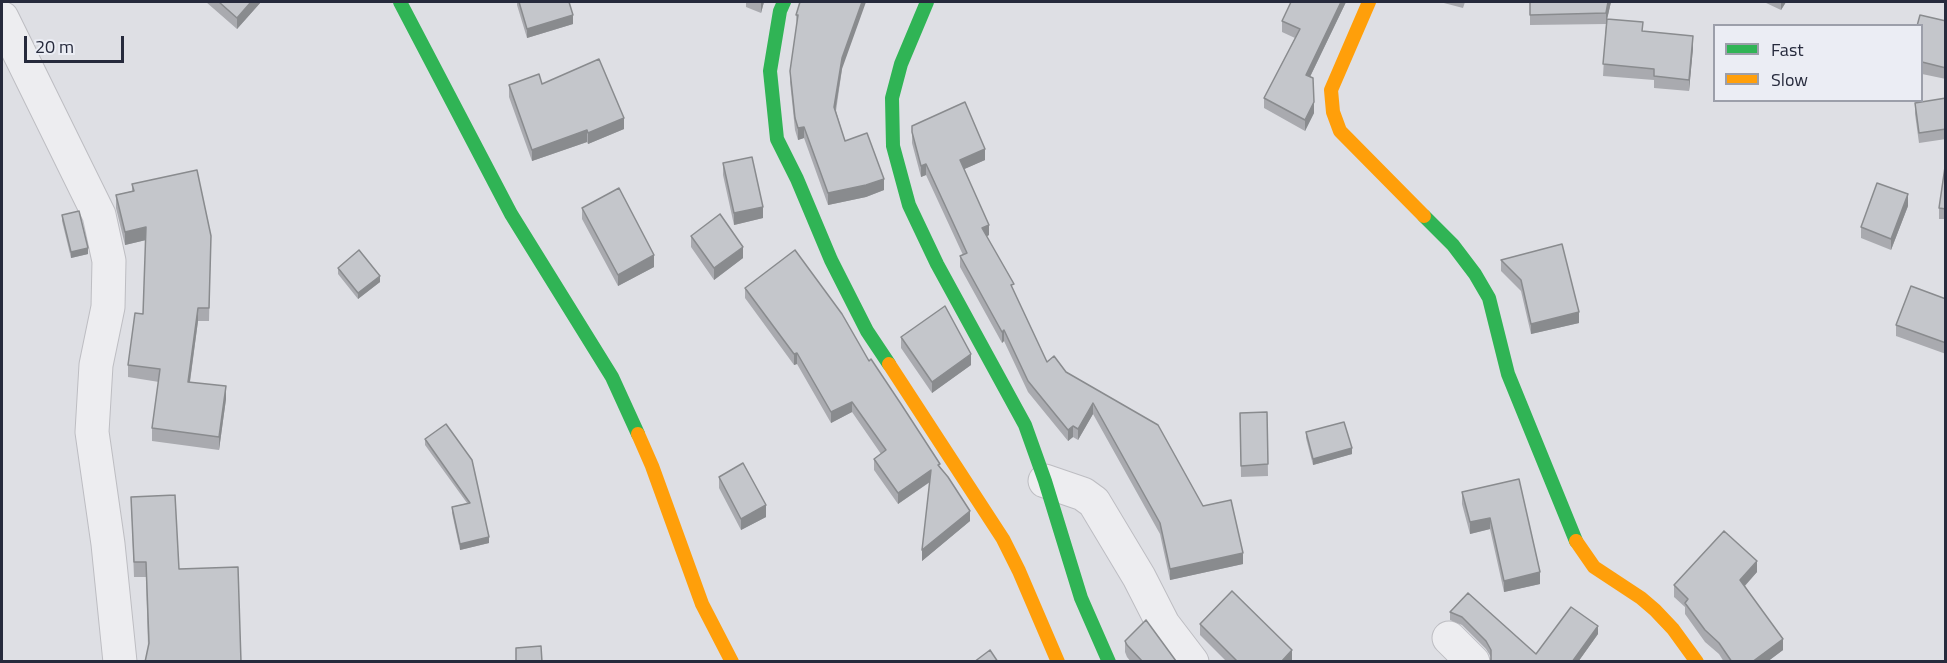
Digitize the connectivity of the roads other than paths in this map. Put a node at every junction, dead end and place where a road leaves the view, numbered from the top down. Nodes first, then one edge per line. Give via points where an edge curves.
1 (400, 2) edge
2 (784, 2) edge
3 (927, 2) edge
4 (1369, 2) edge
5 (2, 18) edge
6 (1045, 481) junction
7 (1449, 638) dead end
8 (120, 662) edge
9 (732, 662) edge
10 (1058, 662) edge
11 (1109, 662) edge
12 (1192, 662) edge
13 (1473, 662) edge
14 (1697, 662) edge

1 - 9 street via 511,214 612,377 652,466 702,604
2 - 10 street via 770,72 777,139 867,332 1003,539
3 - 6 street via 901,64 892,98 893,146 909,205 1025,425
4 - 14 street via 1331,90 1340,130 1446,238 1489,298 1511,383 1576,542 1594,567 1655,610
5 - 8 street via 99,215 109,261 108,307 96,365 92,432
6 - 11 street via 1081,598
6 - 12 street via 1083,494 1094,502 1163,624
7 - 13 street

